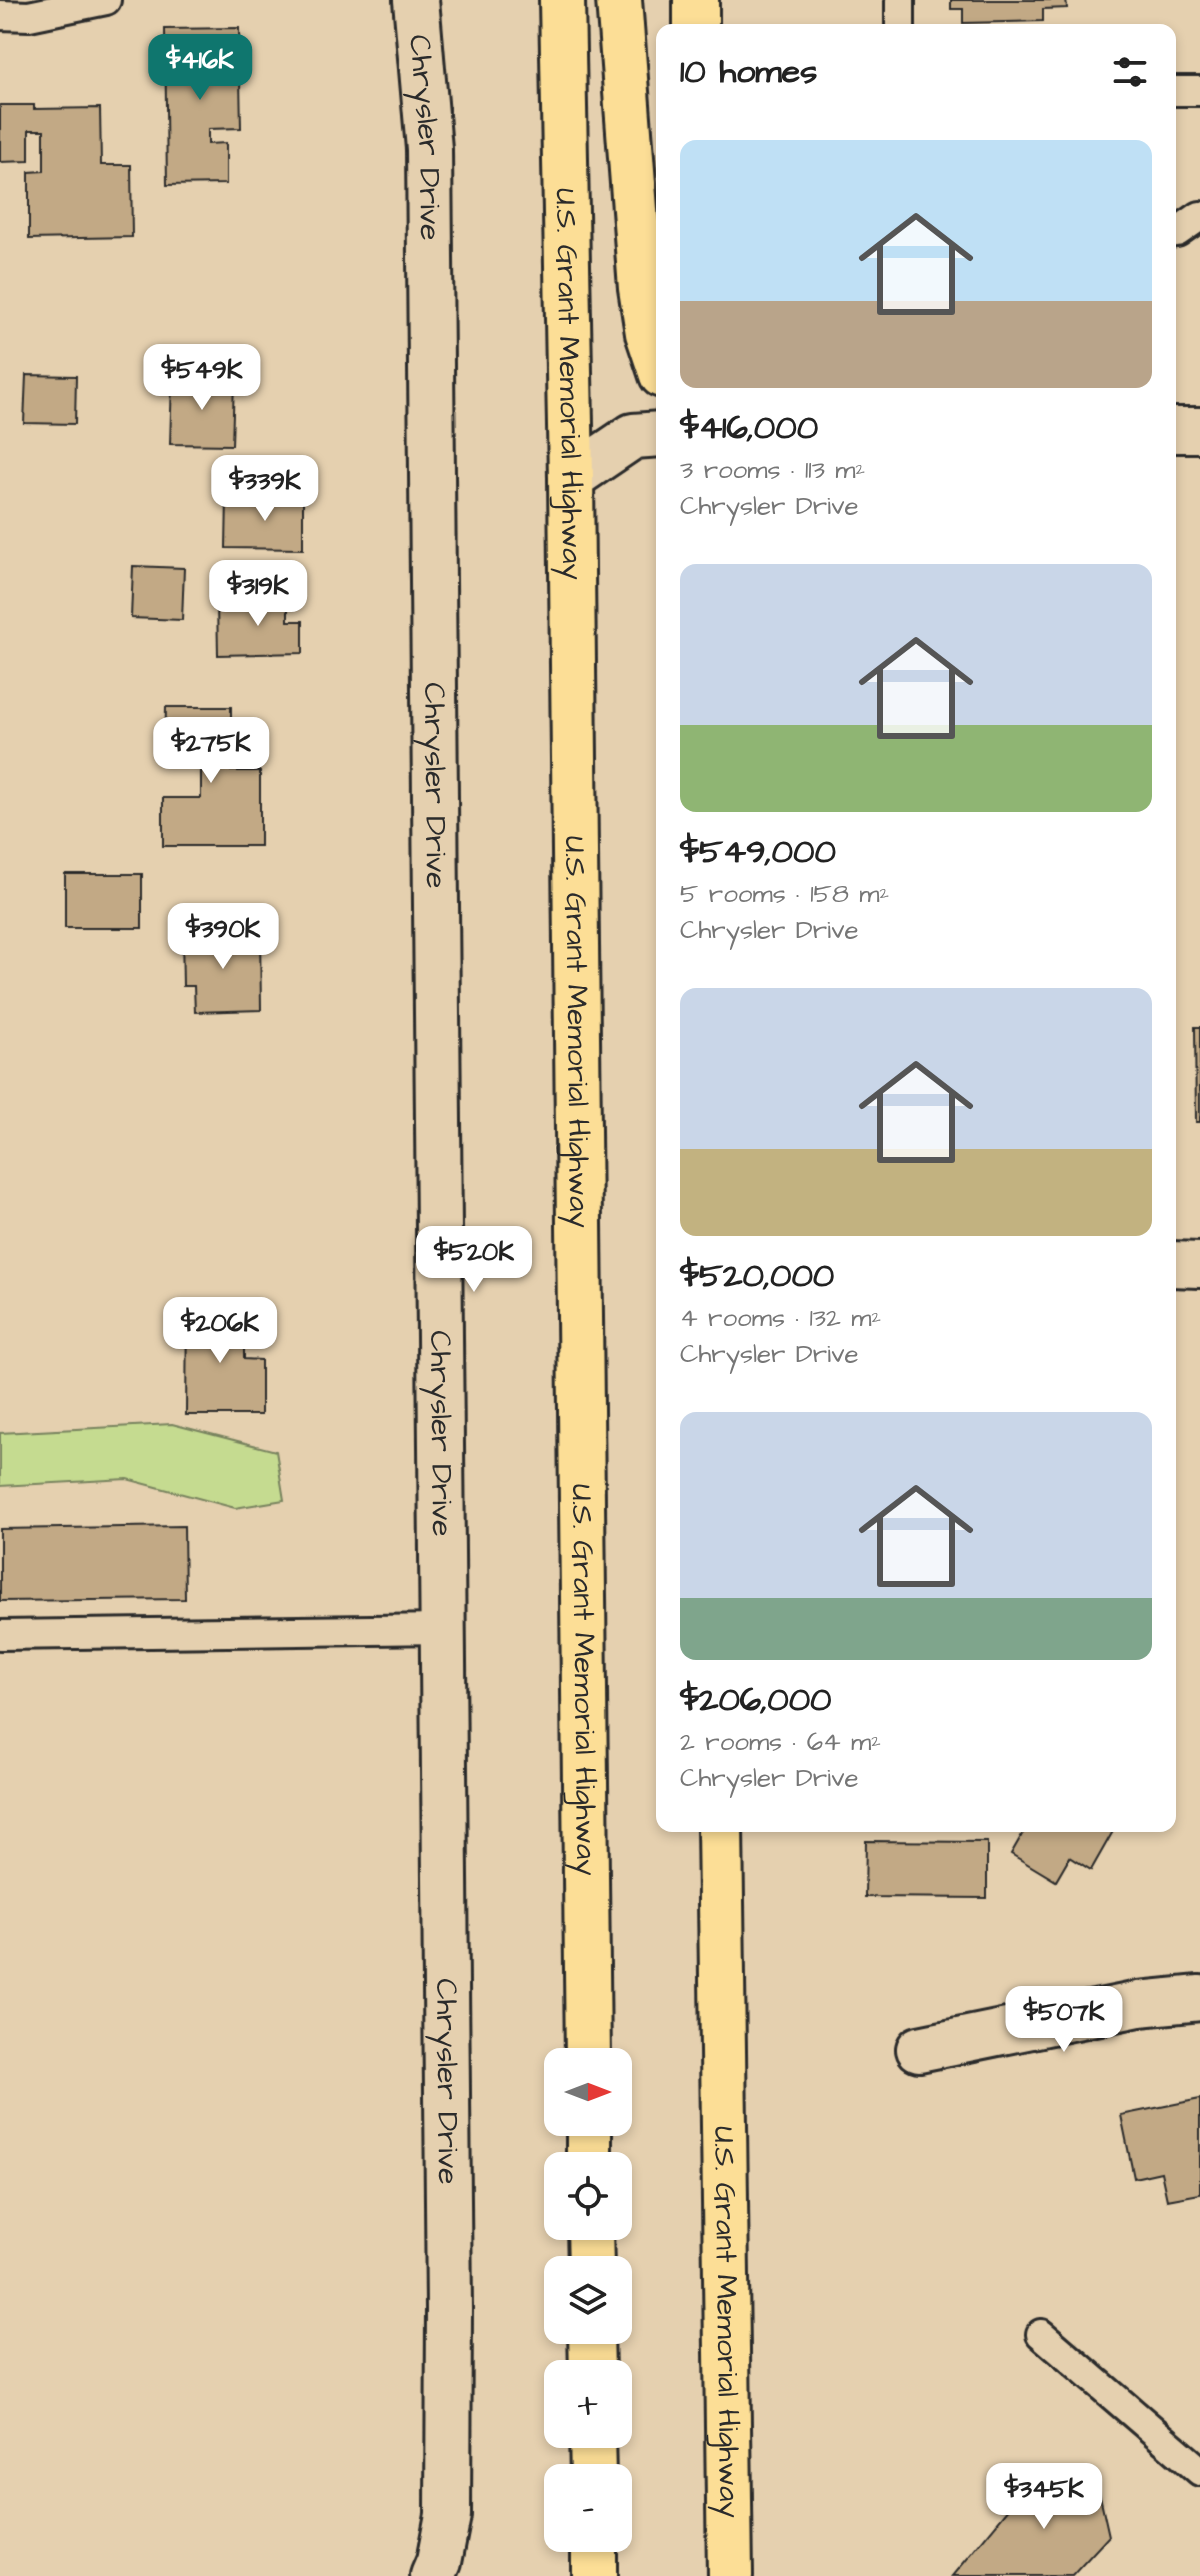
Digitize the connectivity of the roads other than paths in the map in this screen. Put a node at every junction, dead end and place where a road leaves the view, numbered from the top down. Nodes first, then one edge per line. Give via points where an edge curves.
1 (106, 0) edge
2 (416, 0) edge
3 (562, 0) edge
4 (619, 0) edge
5 (696, 0) edge
6 (900, 0) edge
7 (0, 15) edge
8 (696, 24) edge
9 (900, 24) edge
10 (1176, 91) edge
11 (1200, 91) edge
12 (1200, 216) edge
13 (1176, 232) edge
14 (656, 357) edge
15 (1176, 430) edge
16 (1200, 430) edge
17 (656, 434) edge
18 (571, 478) junction
19 (1176, 1264) edge
20 (1200, 1265) edge
21 (443, 1629) junction
22 (0, 1635) edge
23 (720, 1832) edge
24 (1200, 1998) edge
25 (588, 2048) edge
26 (919, 2049) dead end
27 (1041, 2334) dead end
28 (1200, 2471) edge
29 (594, 2552) edge
30 (433, 2576) edge
31 (594, 2576) edge
32 (730, 2576) edge

1 - 7 lane via 29,16
2 - 21 street, Chrysler Drive via 429,149
3 - 18 main road, U.S. Grant Memorial Highway
4 - 14 main road via 641,288
5 - 8 main road
6 - 9 lane
10 - 11 lane
12 - 13 lane
15 - 16 street
17 - 18 street via 633,436
18 - 25 main road, U.S. Grant Memorial Highway
19 - 20 street
21 - 22 lane
21 - 30 street, Chrysler Drive via 448,2515
23 - 32 main road, U.S. Grant Memorial Highway
24 - 26 street via 1139,2004
27 - 28 lane
29 - 31 main road

